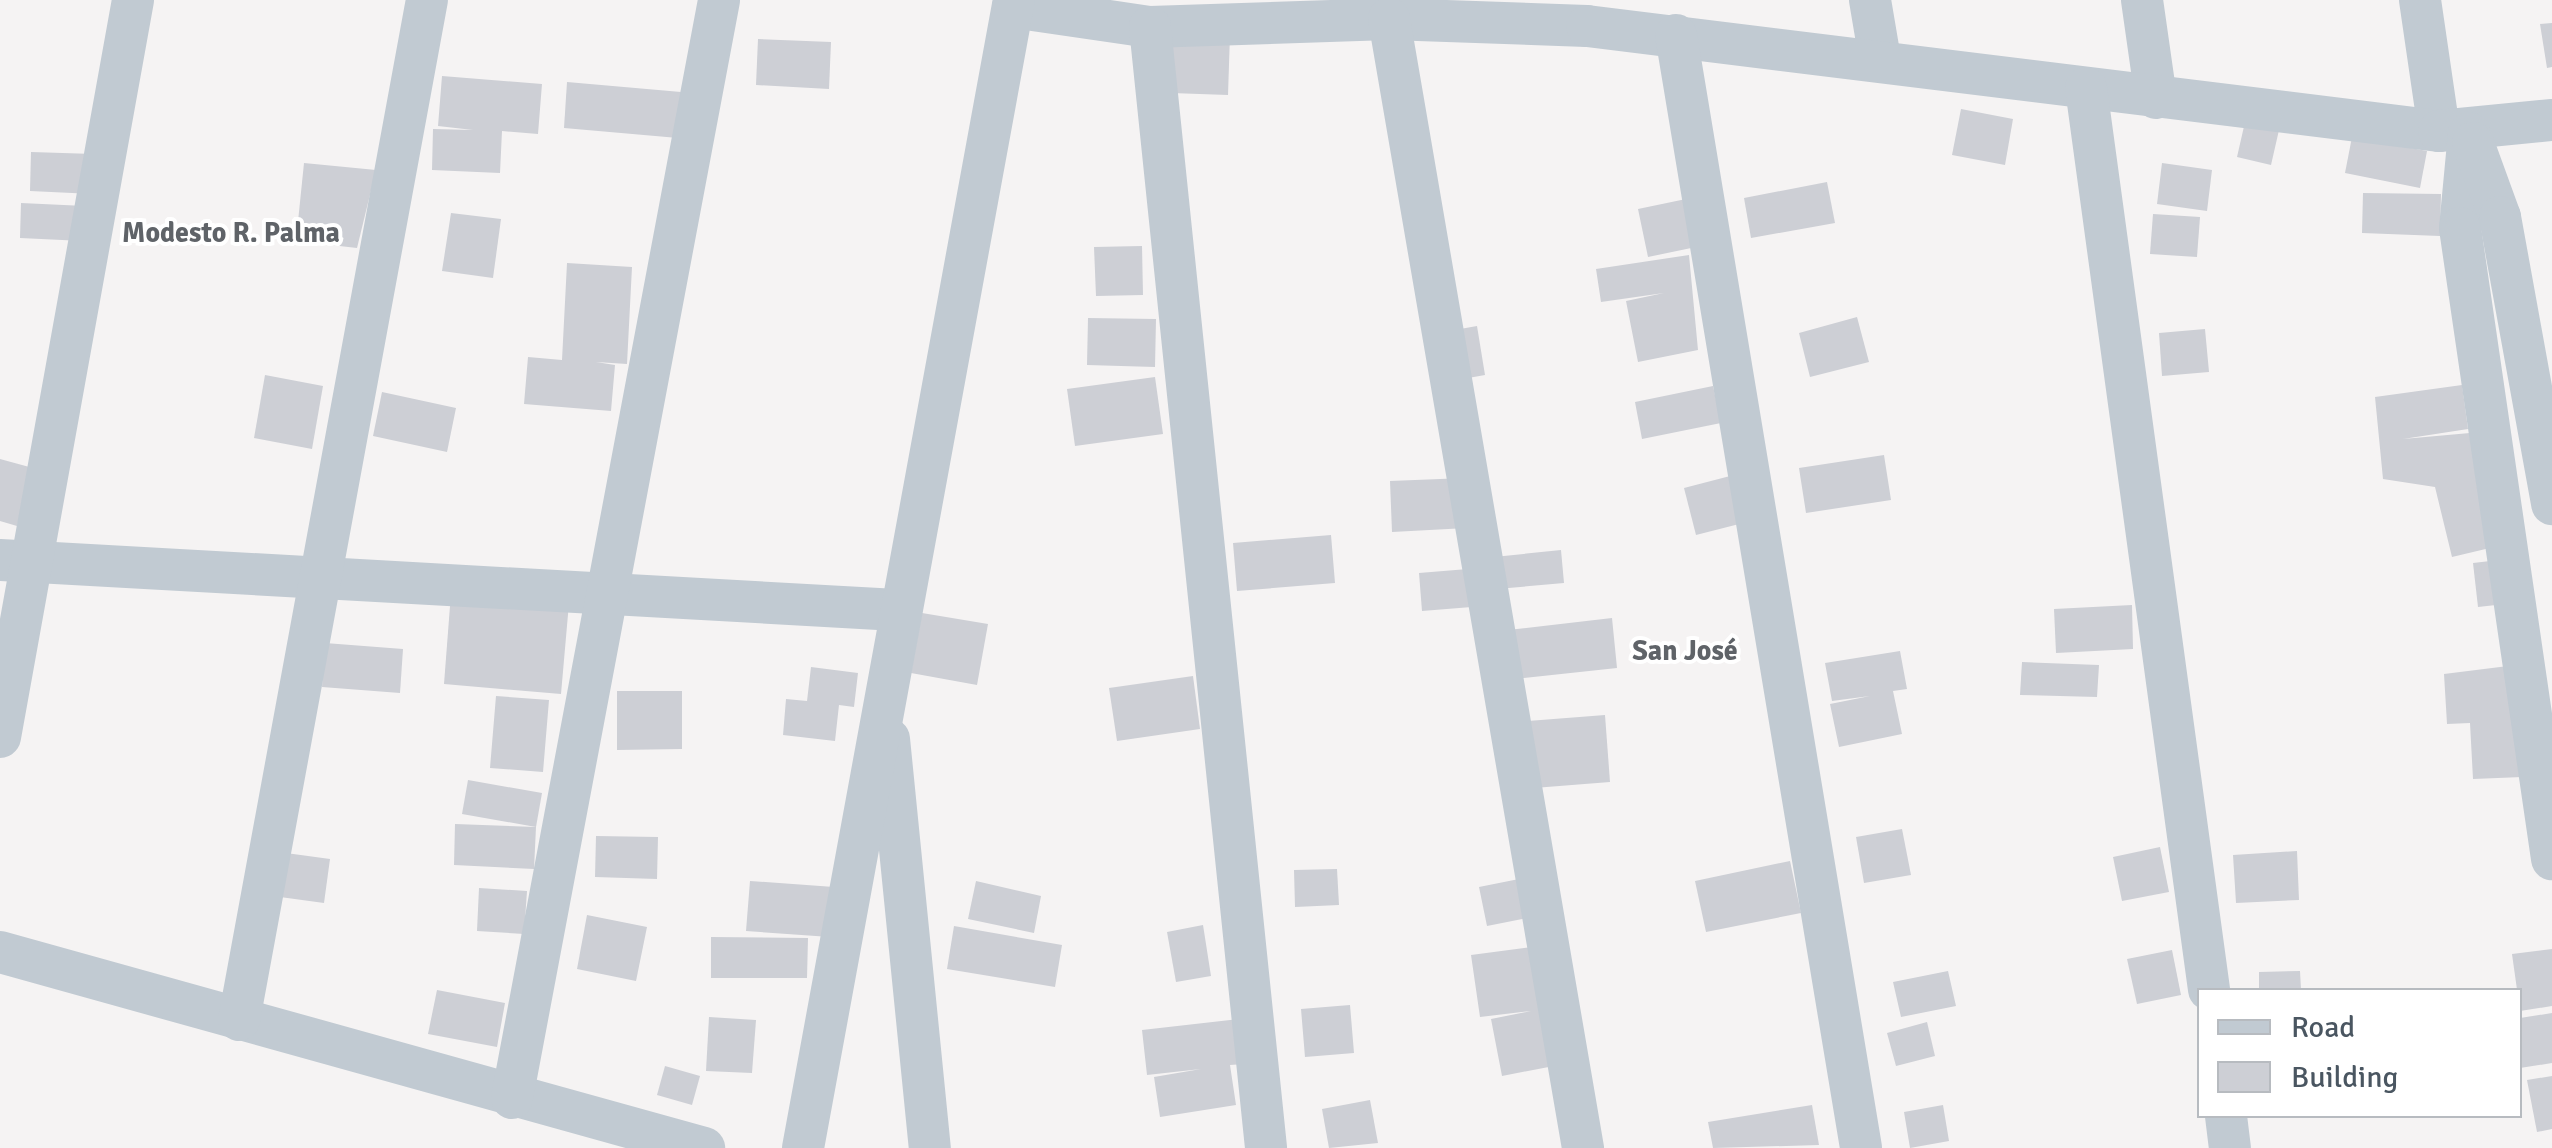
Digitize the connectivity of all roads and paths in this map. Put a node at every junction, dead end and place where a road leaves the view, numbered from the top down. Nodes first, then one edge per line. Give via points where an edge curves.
1 (133, 0) edge
2 (427, 0) edge
3 (719, 0) edge
4 (1870, 0) edge
5 (2142, 0) edge
6 (2420, 0) edge
7 (1014, 3) edge
8 (1585, 13) edge
9 (1388, 19) junction
10 (1150, 27) junction
11 (1676, 35) junction
12 (1880, 59) junction
13 (2086, 88) junction
14 (2156, 98) junction
15 (2552, 120) edge
16 (2454, 132) junction
17 (2552, 504) edge
18 (17, 562) edge
19 (324, 584) junction
20 (608, 597) junction
21 (897, 610) junction
22 (884, 689) junction
23 (0, 738) edge
24 (2552, 859) edge
25 (0, 952) edge
26 (2208, 988) edge
27 (239, 1020) junction
28 (512, 1098) junction
29 (2226, 1118) edge
30 (704, 1148) edge
31 (803, 1148) edge
32 (930, 1148) edge
33 (1266, 1148) edge
34 (1584, 1148) edge
35 (1861, 1148) edge
36 (2230, 1148) edge

1 - 18 street
2 - 19 street
3 - 20 street
4 - 12 street
5 - 14 street
6 - 16 street
7 - 10 street
7 - 21 street
8 - 9 street
8 - 11 street
9 - 10 street
9 - 34 street
10 - 33 street
11 - 12 street
11 - 35 street
12 - 13 street
13 - 14 street
13 - 26 street
14 - 16 street
15 - 16 street
16 - 17 street via 2500,217
16 - 24 street via 2460,228
18 - 19 street
18 - 23 street
19 - 20 street
19 - 27 street
20 - 21 street
20 - 28 street
21 - 22 street
22 - 31 street
22 - 32 street
25 - 27 street
27 - 28 street
28 - 30 street
29 - 36 street

